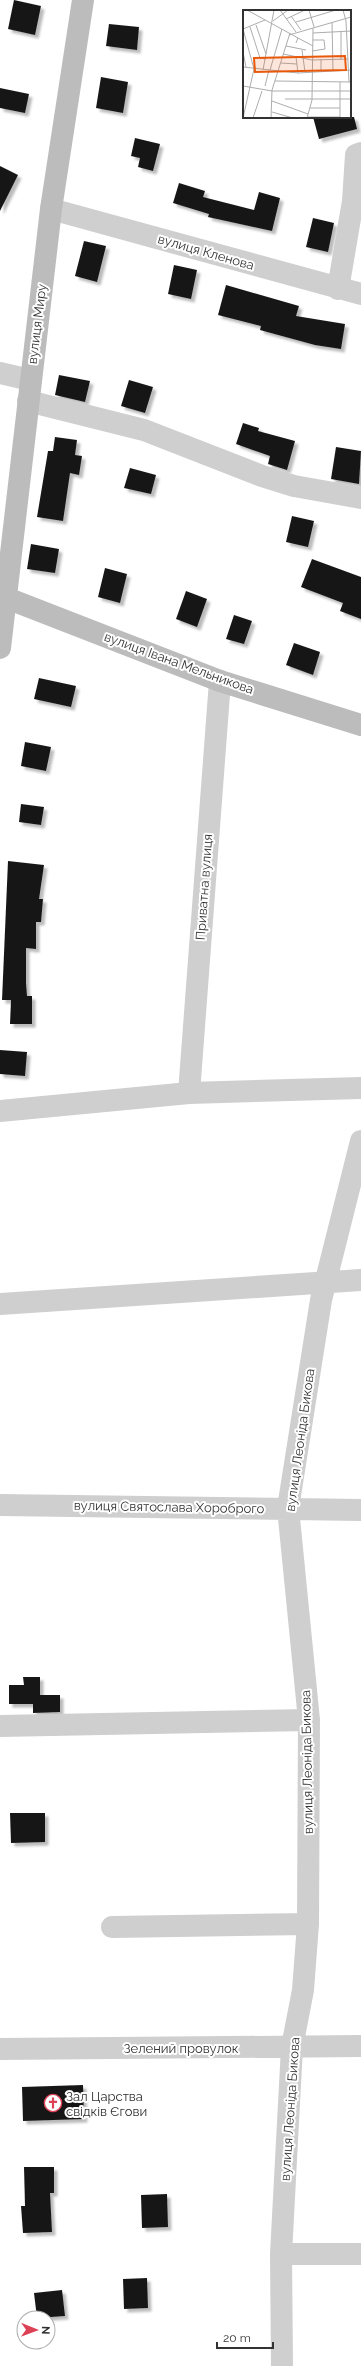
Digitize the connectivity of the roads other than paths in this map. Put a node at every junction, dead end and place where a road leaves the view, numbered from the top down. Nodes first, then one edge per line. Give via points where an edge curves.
1 (83, 0) edge
2 (361, 153) edge
3 (51, 209) junction
4 (338, 289) junction
5 (361, 294) edge
6 (0, 373) edge
7 (29, 390) junction
8 (361, 498) edge
9 (2, 596) edge
10 (0, 648) edge
11 (220, 680) junction
12 (361, 725) edge
13 (361, 1088) edge
14 (189, 1093) junction
15 (0, 1111) edge
16 (361, 1141) edge
17 (361, 1280) edge
18 (325, 1284) junction
19 (0, 1304) edge
20 (0, 1505) edge
21 (288, 1508) junction
22 (361, 1510) edge
23 (309, 1720) junction
24 (0, 1726) edge
25 (308, 1924) junction
26 (112, 1927) dead end
27 (361, 2046) edge
28 (292, 2047) junction
29 (0, 2049) edge
30 (281, 2254) junction
31 (361, 2254) edge
32 (282, 2366) edge

1 - 3 street, вулиця Миру
2 - 4 street via 356,155 353,201
3 - 4 street, вулиця Кленова
3 - 7 street, вулиця Миру
4 - 5 street, вулиця Кленова
6 - 7 street
7 - 8 street via 144,430 262,476 294,486
7 - 9 street, вулиця Миру
9 - 10 street, вулиця Миру
9 - 11 street, вулиця Івана Мельникова
11 - 12 street, вулиця Івана Мельникова
11 - 14 street, Приватна вулиця
13 - 14 street
14 - 15 street
16 - 18 street, вулиця Леоніда Бикова
17 - 18 street
18 - 19 street
18 - 21 street, вулиця Леоніда Бикова
20 - 21 street, вулиця Святослава Хороброго
21 - 22 street, вулиця Святослава Хороброго
21 - 23 street, вулиця Леоніда Бикова
23 - 24 street
23 - 25 street, вулиця Леоніда Бикова
25 - 26 street
25 - 28 street, вулиця Леоніда Бикова via 303,1990
27 - 28 street, Зелений провулок
28 - 29 street, Зелений провулок
28 - 30 street, вулиця Леоніда Бикова
30 - 31 street
30 - 32 street, вулиця Леоніда Бикова

